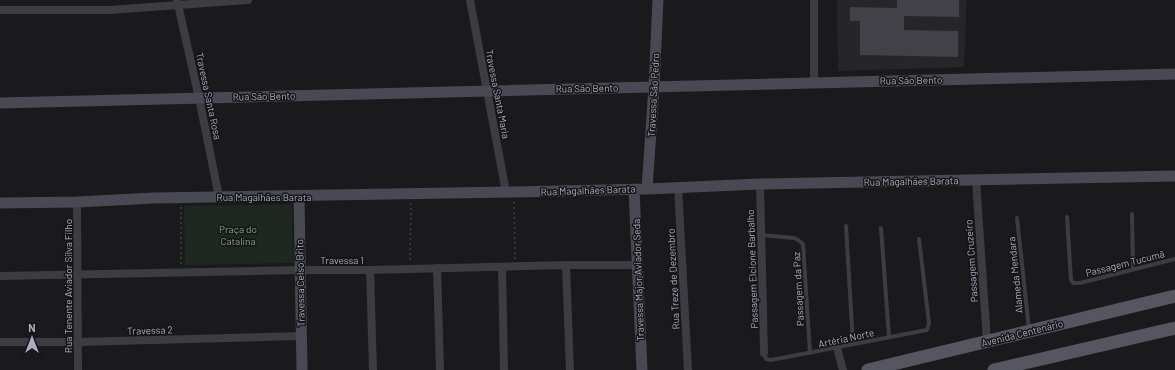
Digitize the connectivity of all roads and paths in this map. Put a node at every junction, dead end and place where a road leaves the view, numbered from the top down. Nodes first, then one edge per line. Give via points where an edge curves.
1 (248, 0) edge
2 (470, 0) edge
3 (658, 0) edge
4 (814, 0) edge
5 (178, 3) edge
6 (0, 10) edge
7 (1175, 74) edge
8 (814, 83) junction
9 (654, 87) junction
10 (488, 91) junction
11 (199, 98) junction
12 (0, 103) edge
13 (1175, 176) edge
14 (976, 180) junction
15 (760, 184) junction
16 (678, 187) junction
17 (634, 189) junction
18 (647, 189) junction
19 (510, 192) junction
20 (411, 194) junction
21 (182, 197) junction
22 (219, 197) junction
23 (299, 197) junction
24 (77, 202) junction
25 (0, 203) edge
26 (1132, 214) dead end
27 (1067, 217) dead end
28 (1016, 218) dead end
29 (846, 226) dead end
30 (881, 228) dead end
31 (760, 235) junction
32 (919, 239) dead end
33 (1175, 258) edge
34 (566, 265) junction
35 (637, 265) junction
36 (515, 266) junction
37 (502, 267) junction
38 (410, 268) junction
39 (437, 268) junction
40 (1134, 269) junction
41 (300, 270) junction
42 (370, 270) junction
43 (181, 273) junction
44 (77, 275) junction
45 (0, 276) edge
46 (1175, 296) edge
47 (1175, 328) edge
48 (1029, 331) junction
49 (301, 336) junction
50 (889, 337) junction
51 (987, 341) junction
52 (0, 342) edge
53 (78, 342) junction
54 (853, 344) junction
55 (837, 348) junction
56 (764, 353) joint
57 (810, 353) junction
58 (909, 365) edge
59 (892, 368) edge
60 (78, 370) edge
61 (302, 370) edge
62 (373, 370) edge
63 (440, 370) edge
64 (504, 370) edge
65 (570, 370) edge
66 (642, 370) edge
67 (688, 370) edge
68 (843, 370) edge
69 (868, 370) edge
70 (994, 370) edge

1 - 5 street
2 - 10 street, Travessa Santa Maria
3 - 9 street, Travessa São Pedro
4 - 8 street
5 - 6 street via 110,10
5 - 11 street, Travessa Santa Rosa
7 - 8 street, Rua São Bento
8 - 9 street, Rua São Bento
9 - 10 street, Rua São Bento
9 - 18 street, Travessa São Pedro
10 - 11 street, Rua São Bento
10 - 19 street, Travessa Santa Maria
11 - 12 street, Rua São Bento
11 - 22 street, Travessa Santa Rosa
13 - 14 street, Rua Magalhães Barata
14 - 15 street, Rua Magalhães Barata
14 - 51 street, Passagem Cruzeiro
15 - 16 street, Rua Magalhães Barata
15 - 31 street, Passagem Elcione Barbalho
16 - 18 street, Rua Magalhães Barata
16 - 67 street, Rua Treze de Dezembro
17 - 18 street, Rua Magalhães Barata
17 - 19 street, Rua Magalhães Barata
17 - 35 street, Travessa Major Aviador Seda
19 - 20 street, Rua Magalhães Barata
19 - 36 path
20 - 23 street, Rua Magalhães Barata
20 - 38 path
21 - 22 street, Rua Magalhães Barata
21 - 24 street, Rua Magalhães Barata
21 - 43 path
22 - 23 street, Rua Magalhães Barata
23 - 41 street, Travessa Celso Brito
24 - 25 street, Rua Magalhães Barata
24 - 44 street, Rua Tenente Aviador Silva Filho
26 - 40 lane
27 - 40 lane, Passagem Tucumã via 1072,282 1080,283
28 - 48 lane, Alameda Mendara
29 - 54 lane
30 - 50 lane
31 - 56 street, Passagem Elcione Barbalho
31 - 57 lane, Passagem da Paz via 794,238 804,244
32 - 50 lane, Artéria Norte via 929,328 926,331
33 - 40 lane, Passagem Tucumã
34 - 35 street, Travessa 1
34 - 36 street, Travessa 1
34 - 65 street
35 - 66 street, Travessa Major Aviador Seda
36 - 37 street, Travessa 1
37 - 39 street, Travessa 1
37 - 64 street
38 - 39 street, Travessa 1
38 - 42 street, Travessa 1
39 - 63 street
41 - 42 street, Travessa 1
41 - 43 street, Travessa 1
41 - 49 street, Travessa Celso Brito
42 - 62 street
43 - 44 street, Travessa 1
44 - 45 street, Travessa 1
44 - 53 street, Rua Tenente Aviador Silva Filho
46 - 48 main road, Avenida Centenário
47 - 70 main road
48 - 51 main road, Avenida Centenário
49 - 53 street, Travessa 2
49 - 61 street, Travessa Celso Brito
50 - 54 lane, Artéria Norte
51 - 58 main road, Avenida Centenário
52 - 53 street, Travessa 2
53 - 60 street, Rua Tenente Aviador Silva Filho
54 - 55 lane, Artéria Norte
55 - 57 lane, Artéria Norte
55 - 68 street
56 - 57 lane, Artéria Norte via 766,359 771,360
58 - 59 main road, Avenida Centenário
59 - 69 main road, Avenida Centenário

